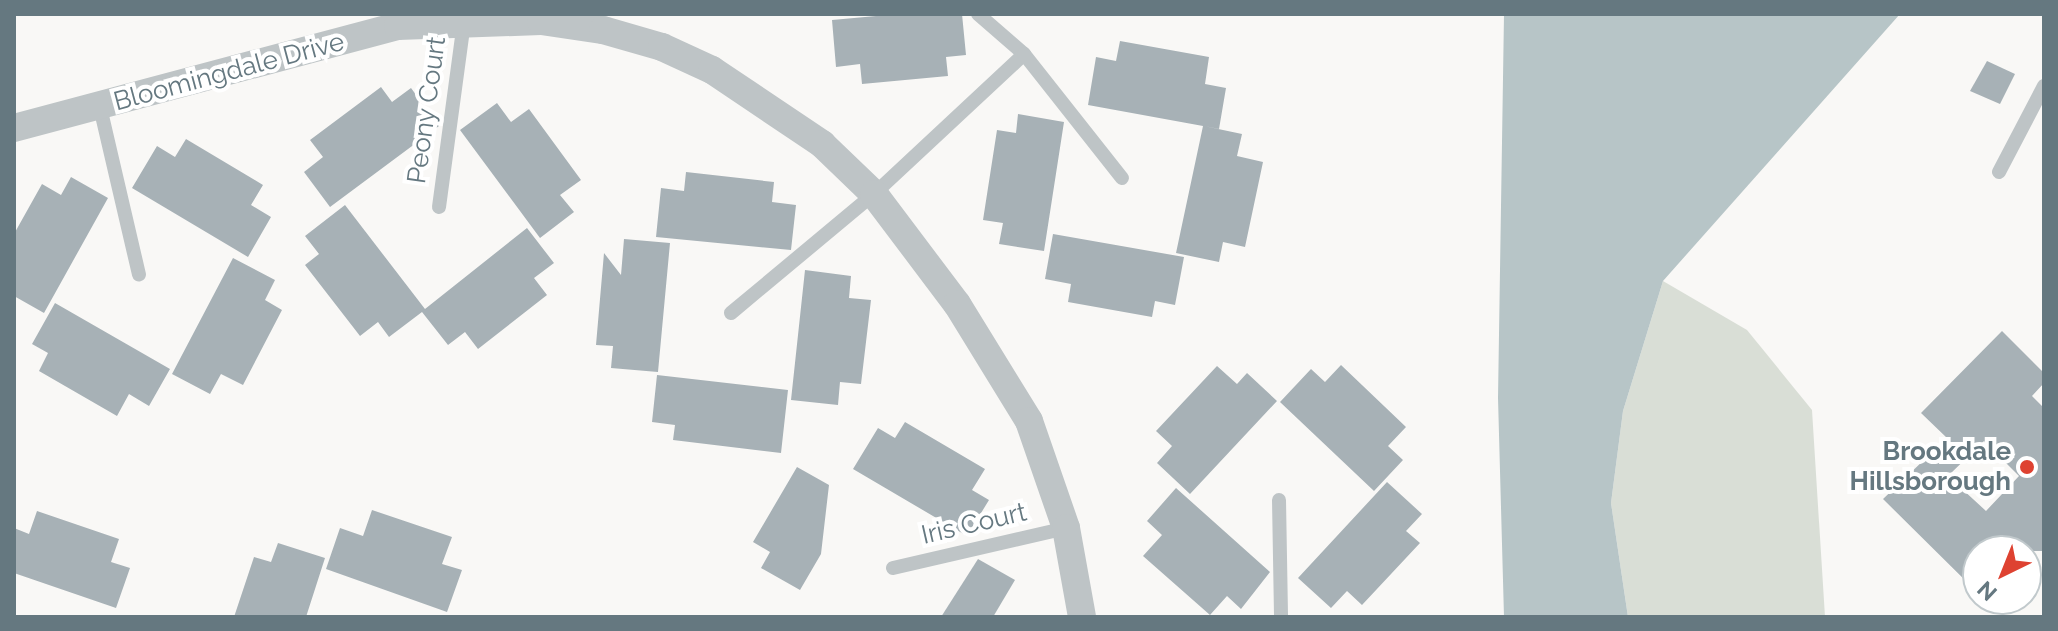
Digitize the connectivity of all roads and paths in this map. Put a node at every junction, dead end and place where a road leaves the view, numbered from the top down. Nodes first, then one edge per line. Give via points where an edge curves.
1 (978, 14) edge
2 (465, 17) edge
3 (1024, 54) junction
4 (2044, 86) edge
5 (100, 107) junction
6 (14, 128) edge
7 (1999, 172) dead end
8 (1122, 178) dead end
9 (874, 194) junction
10 (439, 207) dead end
11 (139, 275) dead end
12 (731, 313) dead end
13 (1279, 500) dead end
14 (1066, 528) junction
15 (893, 568) dead end
16 (1082, 617) edge
17 (1281, 617) edge

1 - 3 lane
2 - 5 street, Bloomingdale Drive via 398,26
2 - 9 street, Bloomingdale Drive via 603,30 662,47 771,105
2 - 10 lane, Peony Court
3 - 8 lane
3 - 9 lane
4 - 7 lane
5 - 6 street, Bloomingdale Drive
5 - 11 lane
9 - 12 lane
9 - 14 street, Bloomingdale Drive via 999,367 1029,421
13 - 17 lane
14 - 15 lane, Iris Court
14 - 16 street, Bloomingdale Drive

